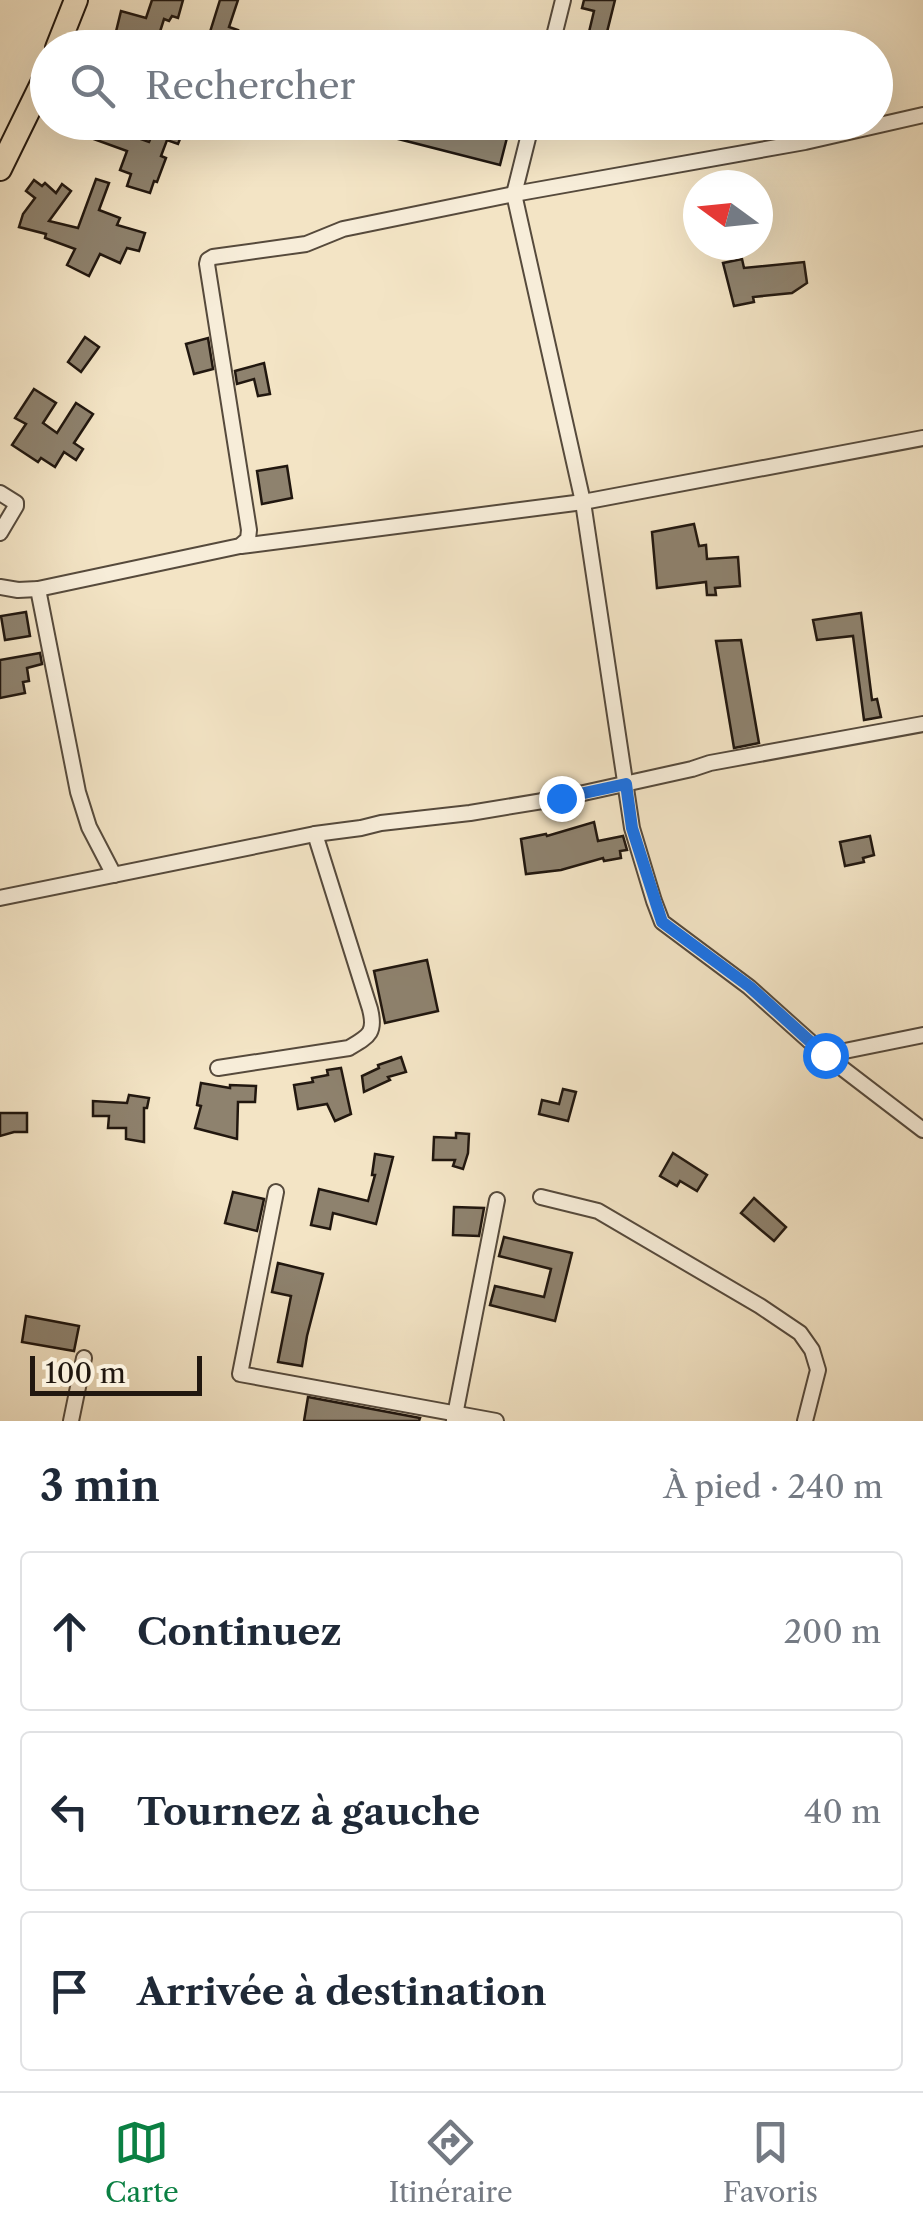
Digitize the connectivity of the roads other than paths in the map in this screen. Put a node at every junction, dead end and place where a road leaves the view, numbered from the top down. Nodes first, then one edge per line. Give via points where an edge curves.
1 (76, 0) edge
2 (563, 0) edge
3 (64, 30) edge
4 (556, 30) edge
5 (30, 107) edge
6 (923, 115) edge
7 (893, 122) edge
8 (528, 140) edge
9 (814, 140) edge
10 (0, 168) edge
11 (514, 194) junction
12 (923, 438) edge
13 (0, 494) edge
14 (583, 502) junction
15 (0, 534) edge
16 (240, 546) junction
17 (0, 586) edge
18 (38, 589) junction
19 (923, 724) edge
20 (626, 784) junction
21 (315, 834) junction
22 (114, 874) junction
23 (0, 898) edge
24 (923, 1035) edge
25 (825, 1055) junction
26 (218, 1068) dead end
27 (923, 1130) edge
28 (276, 1192) dead end
29 (541, 1197) dead end
30 (497, 1200) dead end
31 (84, 1358) dead end
32 (455, 1417) edge
33 (70, 1421) edge
34 (496, 1421) edge
35 (806, 1421) edge

1 - 3 highway
2 - 4 street
5 - 10 highway
6 - 7 street
8 - 11 street
9 - 11 street
11 - 14 street
11 - 16 street via 306,244 208,260 250,530
12 - 14 street
13 - 15 street via 16,506
14 - 16 street
14 - 20 street
16 - 18 street
17 - 18 street
18 - 22 street via 78,792
19 - 20 street
20 - 21 street
20 - 25 street via 632,828 662,922 750,987
21 - 22 street
21 - 26 street via 372,1031 349,1048
22 - 23 street
24 - 25 street
25 - 27 street
28 - 32 street via 240,1374
29 - 35 street via 598,1211 800,1334 818,1370
30 - 32 street
31 - 33 street
32 - 34 street

